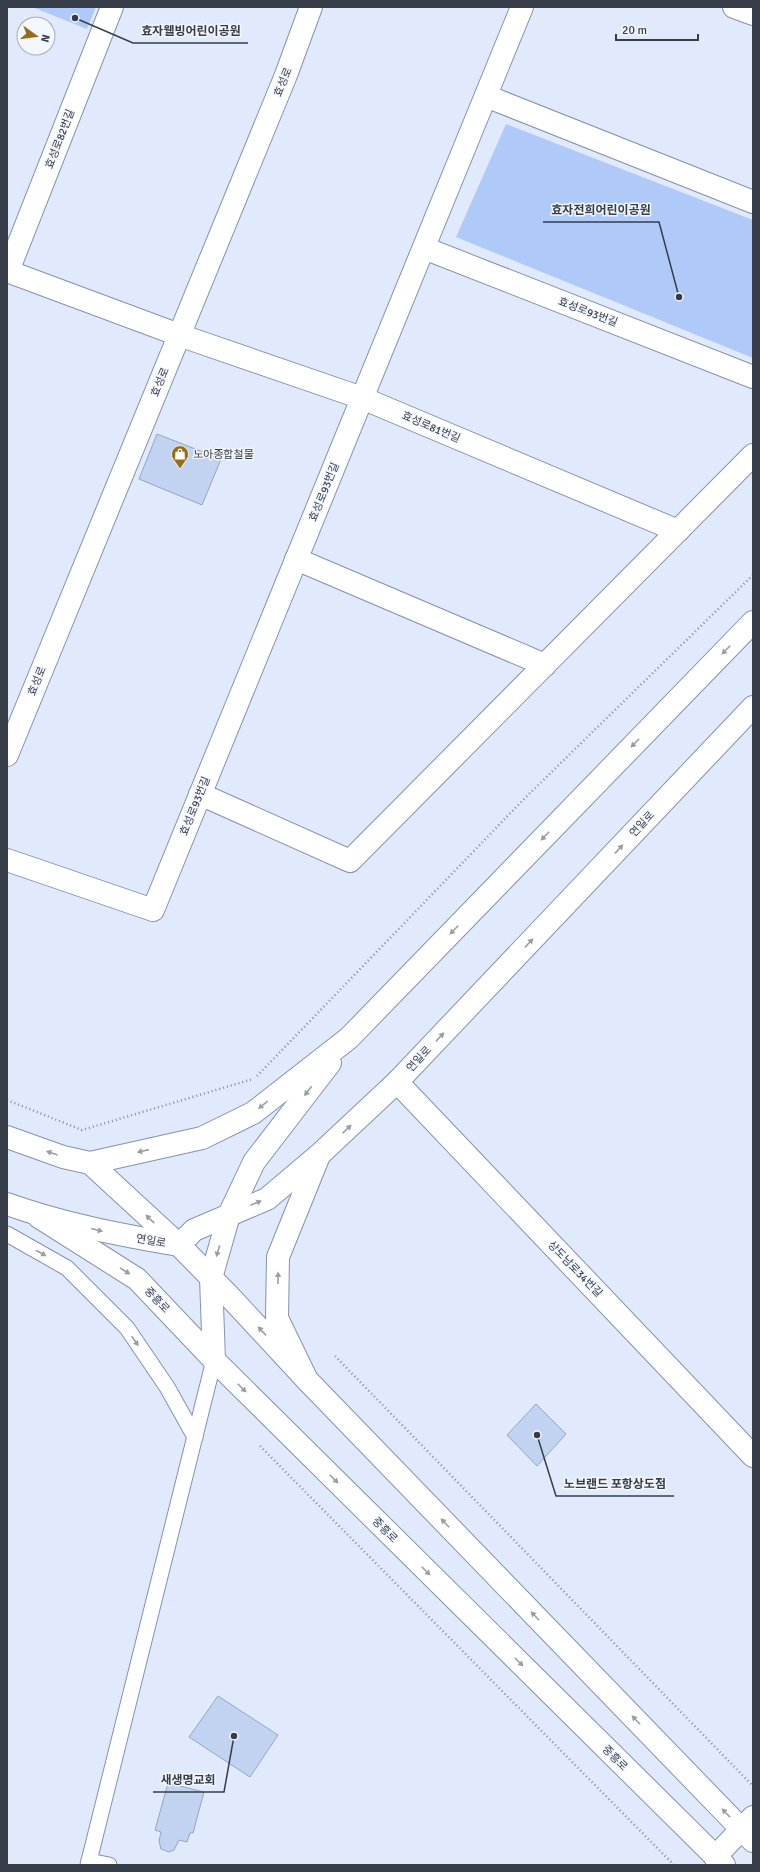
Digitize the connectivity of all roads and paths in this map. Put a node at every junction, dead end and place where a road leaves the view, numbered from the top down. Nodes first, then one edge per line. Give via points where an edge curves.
1 (112, 7) edge
2 (311, 7) edge
3 (522, 7) edge
4 (734, 7) edge
5 (753, 14) edge
6 (486, 96) junction
7 (753, 202) edge
8 (424, 248) junction
9 (7, 271) edge
10 (179, 335) junction
11 (753, 377) edge
12 (362, 398) junction
13 (753, 455) edge
14 (678, 531) junction
15 (296, 559) junction
16 (753, 574) edge
17 (753, 622) edge
18 (545, 665) junction
19 (753, 707) edge
20 (7, 755) edge
21 (200, 794) junction
22 (7, 860) edge
23 (349, 1038) junction
24 (398, 1082) junction
25 (7, 1100) edge
26 (7, 1137) edge
27 (319, 1155) junction
28 (90, 1163) junction
29 (7, 1204) edge
30 (32, 1213) junction
31 (228, 1215) junction
32 (7, 1234) edge
33 (178, 1245) junction
34 (211, 1278) junction
35 (335, 1356) dead end
36 (214, 1360) junction
37 (307, 1380) junction
38 (195, 1437) junction
39 (260, 1446) dead end
40 (753, 1456) edge
41 (753, 1786) edge
42 (749, 1829) edge
43 (719, 1861) edge
44 (89, 1863) edge
45 (109, 1865) edge
46 (674, 1865) edge

1 - 9 street, 효성로82번길
2 - 10 street, 효성로 via 286,75
3 - 6 street, 효성로93번길
4 - 5 street
6 - 7 street
6 - 8 street, 효성로93번길
8 - 11 street, 효성로93번길
8 - 12 street, 효성로93번길
9 - 10 street, 효성로82번길
10 - 12 street, 효성로81번길
10 - 20 street, 효성로
12 - 14 street, 효성로81번길
12 - 15 street, 효성로93번길
13 - 14 street
14 - 18 street
15 - 18 street
15 - 21 street, 효성로93번길
16 - 25 path via 526,798 254,1079 82,1130
17 -> 23 street
18 - 21 street via 350,862
24 -> 19 street, 연일로
21 - 22 street, 효성로93번길 via 153,910
23 -> 28 street via 253,1113 202,1138
23 -> 31 street via 254,1162
27 -> 24 street, 연일로
24 - 40 street, 상도남로34번길
28 -> 26 street via 63,1157
31 -> 27 street, 연일로 via 266,1199
37 -> 27 street via 278,1318 278,1257
33 -> 28 street
29 - 30 street, 연일로
30 -> 33 street, 연일로 via 104,1232
30 -> 36 street, 중흥로 via 137,1279
31 - 33 street, 연일로 via 194,1230
31 -> 34 street
32 -> 38 lane via 67,1268 127,1328 167,1387
33 - 34 street
34 - 36 street
37 -> 34 street
35 - 41 path
36 - 38 lane
36 -> 43 street, 중흥로
42 -> 37 street
38 - 44 lane
39 - 46 path
42 - 43 street
44 - 45 lane

